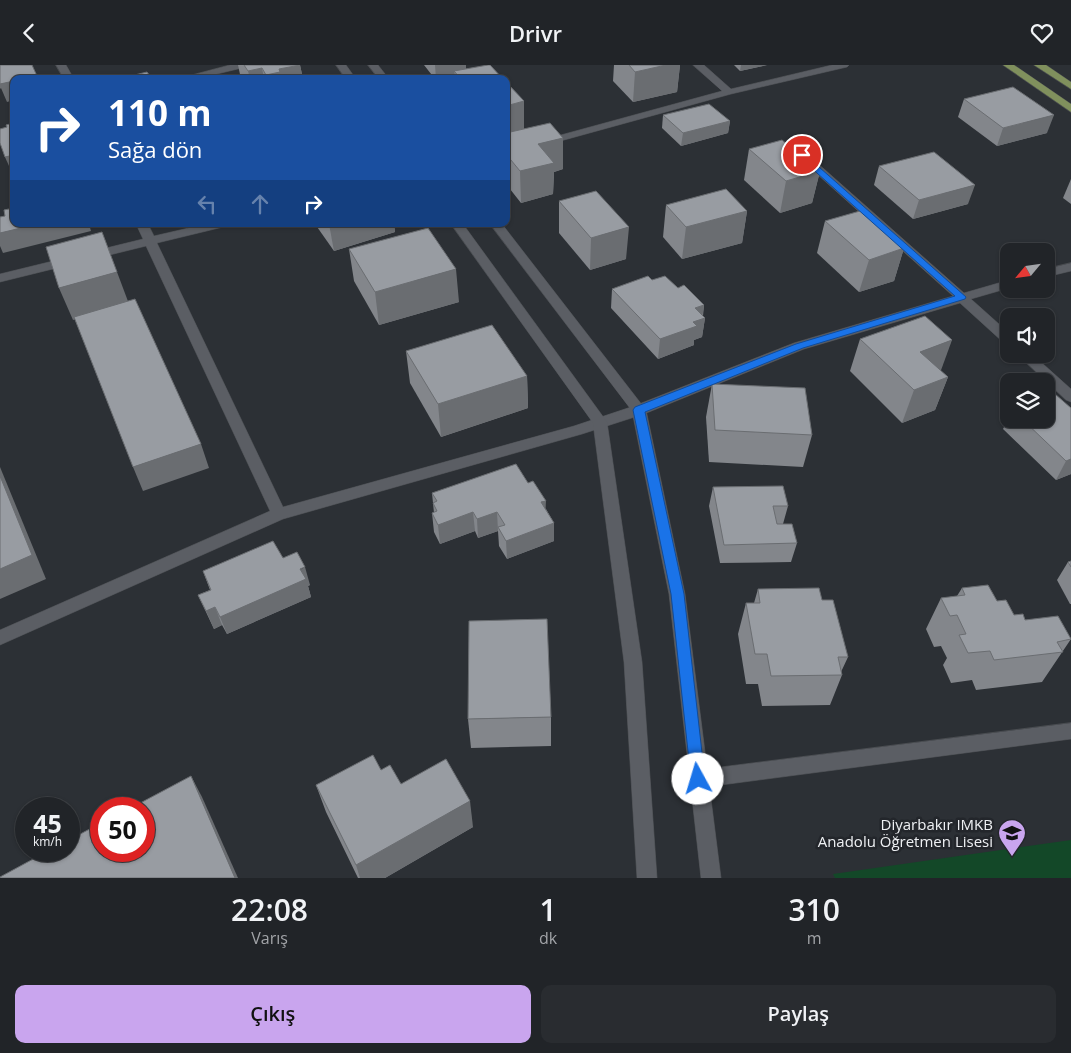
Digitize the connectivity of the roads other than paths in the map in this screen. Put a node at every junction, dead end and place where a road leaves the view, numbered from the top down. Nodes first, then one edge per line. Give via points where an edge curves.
1 (243, 65) edge
2 (373, 65) edge
3 (698, 65) edge
4 (844, 65) edge
5 (1008, 65) edge
6 (1039, 65) edge
7 (199, 75) edge
8 (381, 75) edge
9 (1071, 87) edge
10 (729, 93) junction
11 (1071, 109) edge
12 (510, 152) edge
13 (802, 155) edge
14 (144, 227) edge
15 (207, 227) edge
16 (460, 227) edge
17 (498, 227) edge
18 (151, 241) junction
19 (1071, 267) edge
20 (1055, 271) edge
21 (0, 278) edge
22 (1000, 286) edge
23 (962, 297) junction
24 (1000, 332) edge
25 (1034, 363) edge
26 (1071, 397) edge
27 (639, 410) junction
28 (600, 422) junction
29 (279, 514) junction
30 (0, 638) edge
31 (1071, 731) edge
32 (698, 779) junction
33 (647, 878) edge
34 (710, 878) edge

1 - 7 street
2 - 8 street
3 - 10 street
4 - 10 street
5 - 11 main road
6 - 9 main road
10 - 12 street
13 - 23 street
14 - 18 street
15 - 18 street
16 - 28 street
17 - 27 street
18 - 21 street
18 - 29 street
19 - 20 street
22 - 23 street
23 - 24 street
23 - 27 street via 799,346
25 - 26 street
27 - 28 street
27 - 32 street via 677,594
28 - 29 street
28 - 33 street via 634,662
29 - 30 street
31 - 32 street
32 - 34 street

